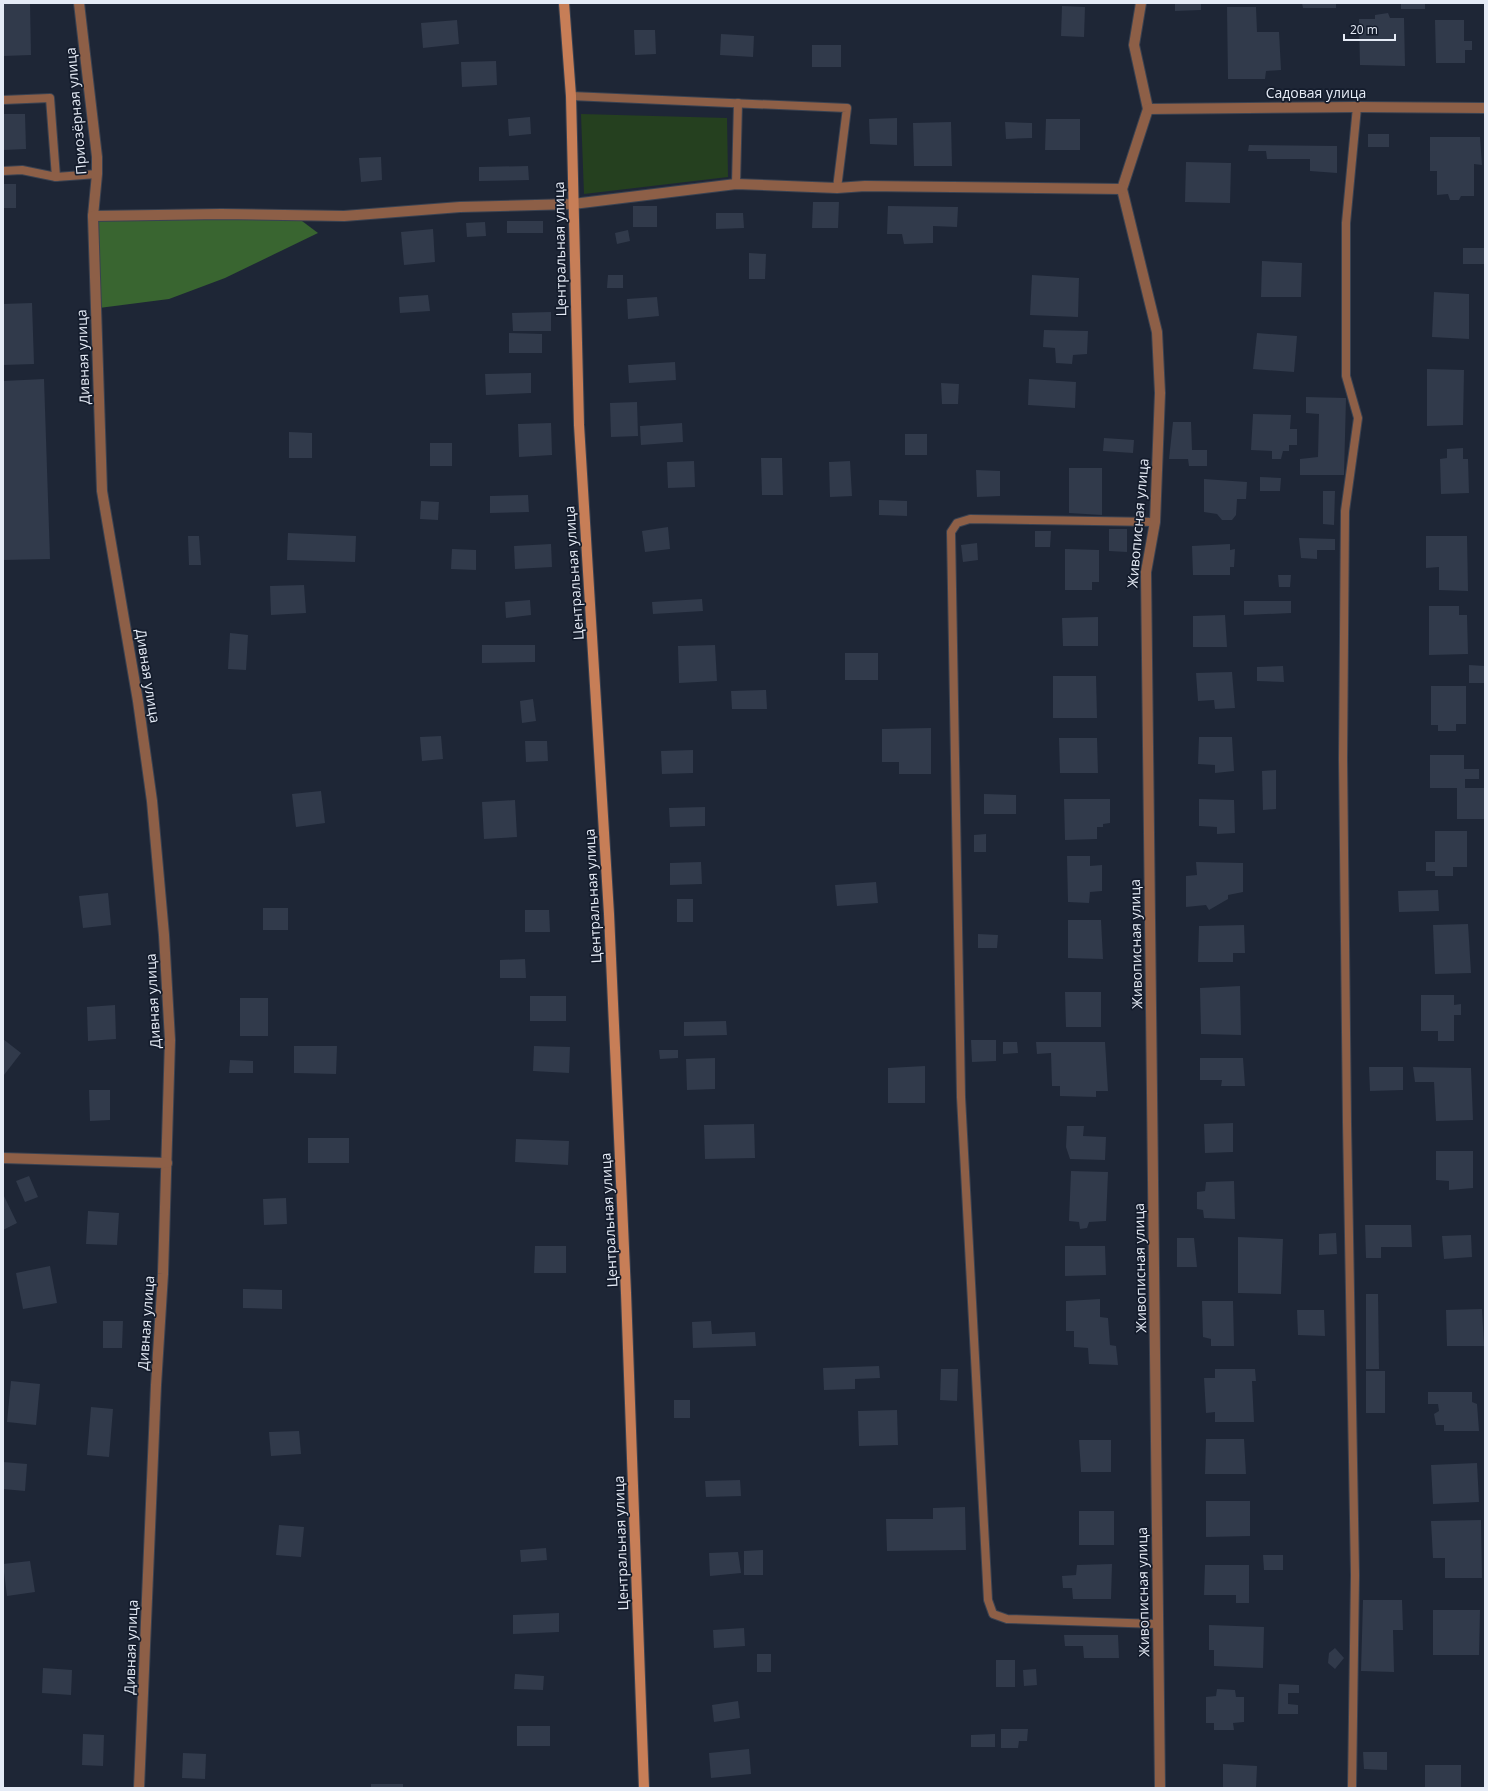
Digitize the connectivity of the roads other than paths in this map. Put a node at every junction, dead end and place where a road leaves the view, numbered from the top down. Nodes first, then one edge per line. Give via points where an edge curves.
1 (79, 3) edge
2 (564, 3) edge
3 (1141, 3) edge
4 (570, 96) junction
5 (3, 100) edge
6 (738, 103) junction
7 (1357, 107) junction
8 (1485, 108) edge
9 (1148, 109) junction
10 (3, 171) edge
11 (97, 174) junction
12 (56, 177) junction
13 (736, 184) junction
14 (837, 188) junction
15 (1122, 189) junction
16 (573, 204) junction
17 (93, 216) junction
18 (1155, 522) junction
19 (3, 1158) edge
20 (167, 1163) junction
21 (1158, 1624) junction
22 (139, 1788) edge
23 (644, 1788) edge
24 (1160, 1788) edge
25 (1352, 1788) edge

1 - 11 street, Приозёрная улица via 94,123
2 - 4 street, Центральная улица
3 - 9 street via 1134,45
4 - 6 lane
4 - 16 street, Центральная улица
5 - 12 lane via 50,98
6 - 13 lane
6 - 14 lane via 848,108
7 - 8 street, Садовая улица
7 - 9 street, Садовая улица
7 - 25 lane via 1346,223 1346,376 1358,418 1345,511 1343,759 1346,1123 1355,1575
9 - 15 street
10 - 12 lane via 22,170
11 - 12 lane
11 - 17 street, Приозёрная улица
13 - 14 street
13 - 16 street
14 - 15 street via 865,186
15 - 18 street, Живописная улица via 1157,332 1160,393
16 - 17 street via 460,207 344,216
16 - 23 street, Центральная улица via 579,424 610,922
17 - 20 street, Дивная улица via 102,491 146,750 164,935 170,1040
18 - 21 street, Живописная улица via 1146,572
18 - 21 lane via 970,519 957,523 951,532 961,1097 988,1600 993,1614 1007,1619
19 - 20 street
20 - 22 street, Дивная улица
21 - 24 street, Живописная улица

